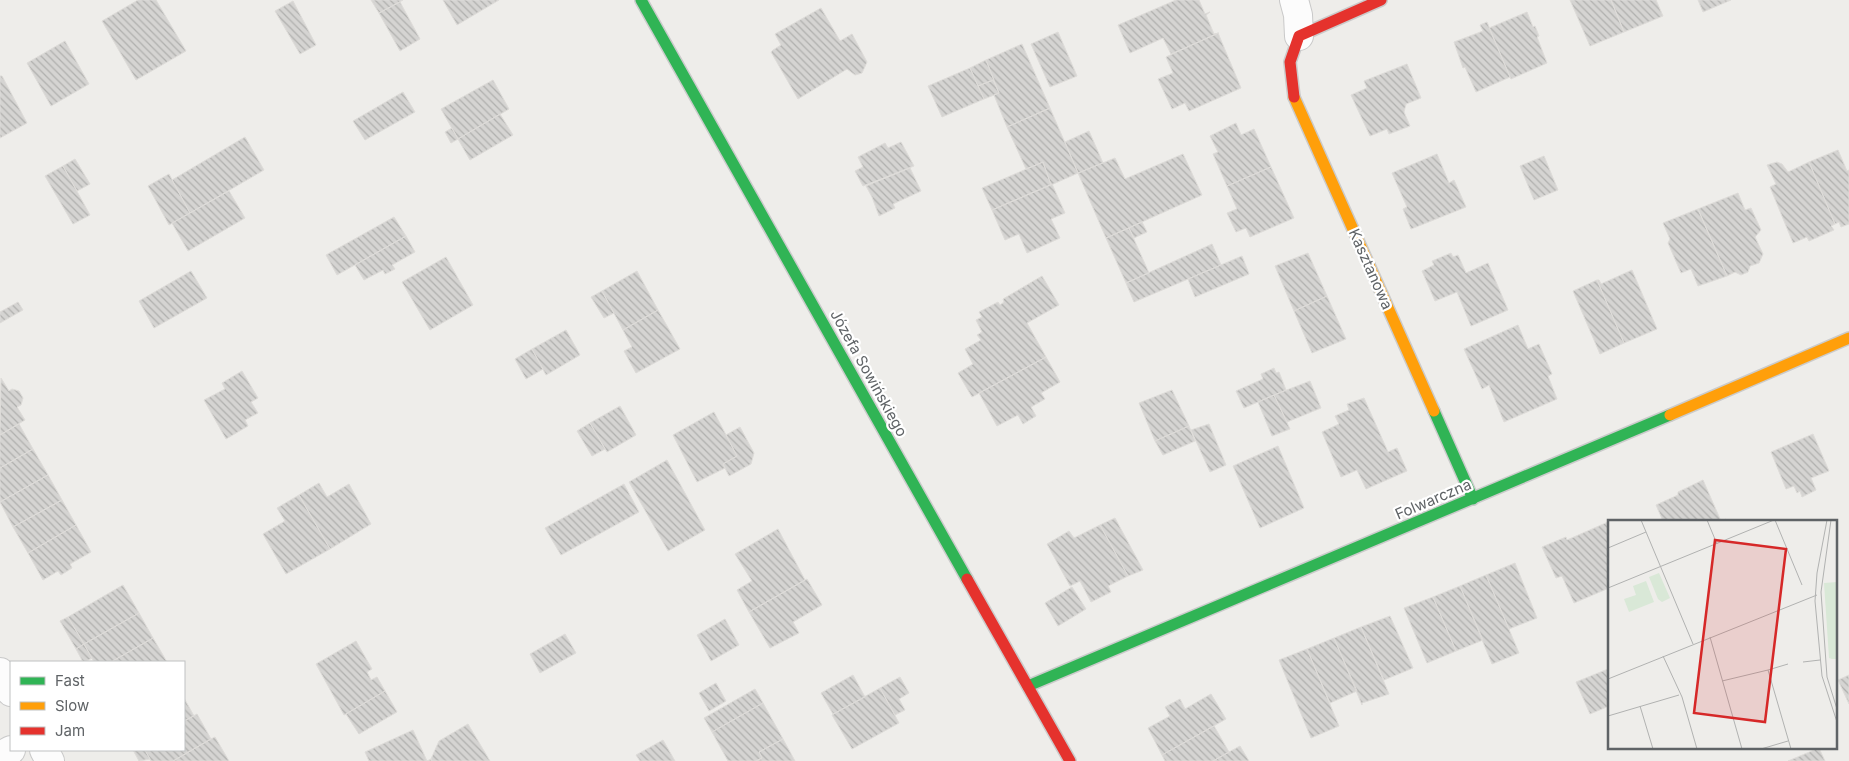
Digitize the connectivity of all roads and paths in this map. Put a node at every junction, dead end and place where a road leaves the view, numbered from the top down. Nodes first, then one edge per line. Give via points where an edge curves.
1 (641, 0) edge
2 (1294, 0) edge
3 (1381, 0) edge
4 (1298, 36) junction
5 (1849, 338) edge
6 (1473, 499) junction
7 (0, 672) edge
8 (1028, 686) junction
9 (10, 690) edge
10 (1070, 761) edge

1 - 8 street, Józefa Sowińskiego
2 - 4 street, Kasztanowa
3 - 4 street
4 - 6 street, Kasztanowa via 1290,62 1292,93
5 - 6 street, Folwarczna
6 - 8 street, Folwarczna
7 - 9 street
8 - 10 street, Józefa Sowińskiego

